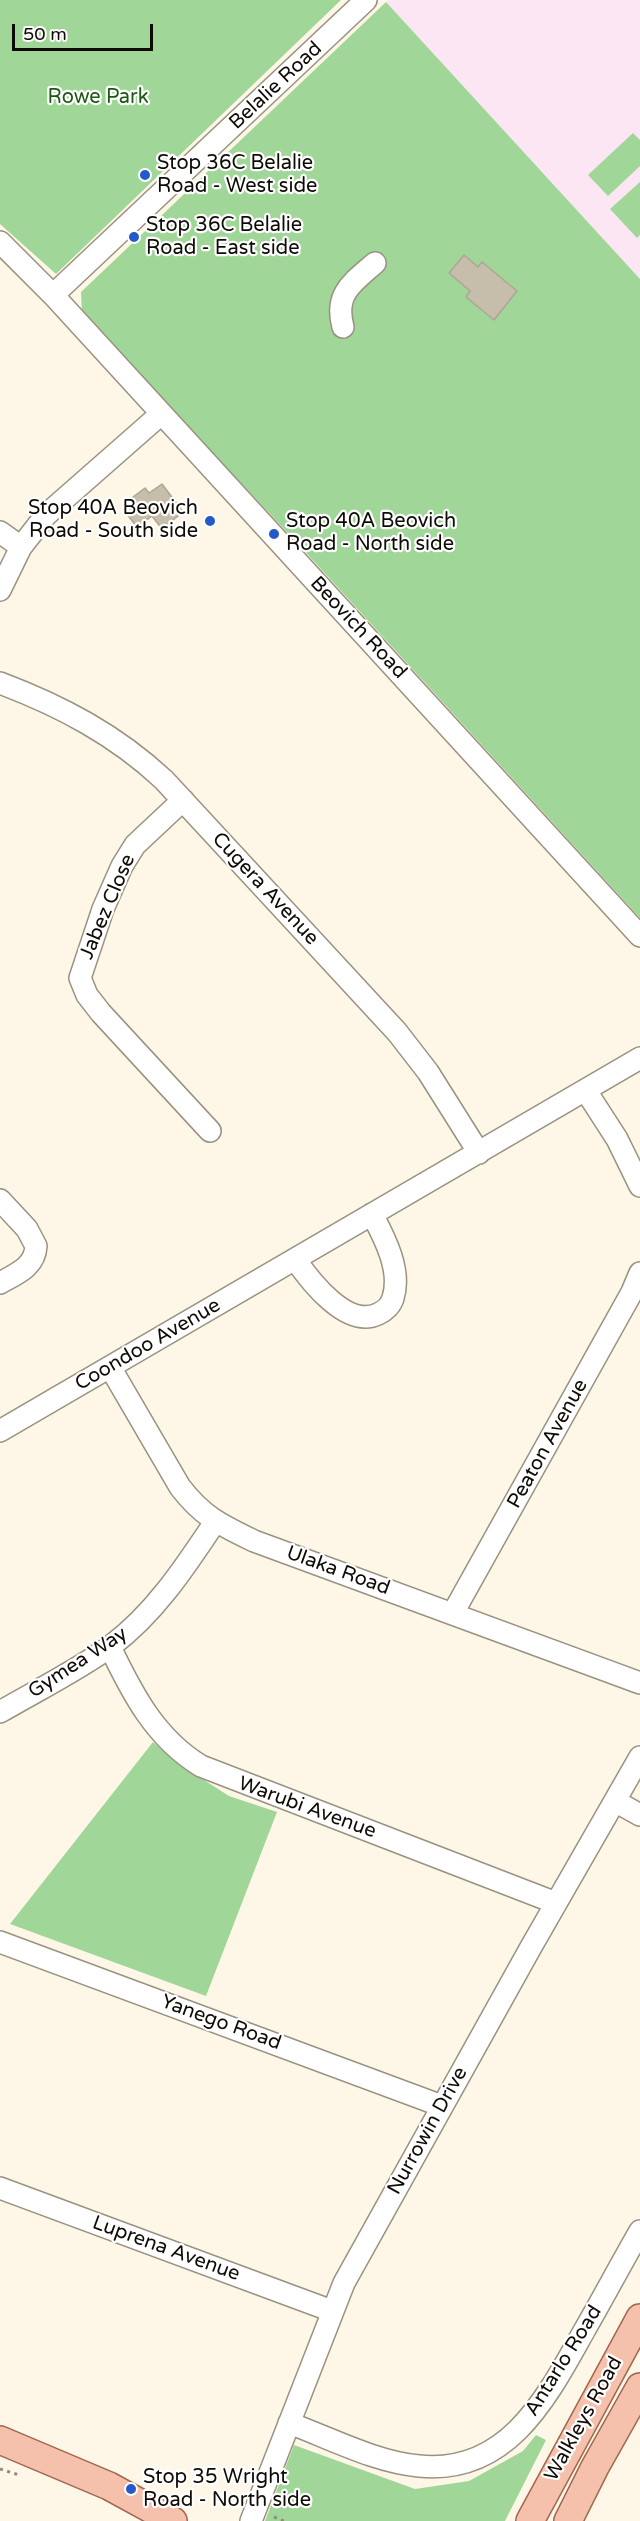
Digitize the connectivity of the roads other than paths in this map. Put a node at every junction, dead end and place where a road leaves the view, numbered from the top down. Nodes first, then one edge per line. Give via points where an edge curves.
1 (366, 0) edge
2 (0, 242) edge
3 (375, 263) dead end
4 (53, 295) junction
5 (343, 327) dead end
6 (161, 414) junction
7 (0, 532) edge
8 (21, 547) junction
9 (0, 590) edge
10 (0, 683) edge
11 (183, 800) junction
12 (640, 936) edge
13 (640, 1058) edge
14 (586, 1091) junction
15 (210, 1131) dead end
16 (479, 1152) junction
17 (640, 1186) edge
18 (0, 1200) edge
19 (372, 1214) junction
20 (295, 1259) junction
21 (640, 1273) edge
22 (0, 1283) edge
23 (110, 1367) junction
24 (0, 1431) edge
25 (215, 1522) junction
26 (453, 1613) junction
27 (110, 1647) junction
28 (640, 1683) edge
29 (0, 1712) edge
30 (640, 1758) edge
31 (615, 1801) junction
32 (640, 1815) edge
33 (556, 1904) junction
34 (0, 1942) edge
35 (442, 2106) junction
36 (0, 2188) edge
37 (640, 2231) edge
38 (332, 2311) junction
39 (640, 2318) edge
40 (640, 2386) edge
41 (289, 2423) junction
42 (0, 2440) edge
43 (82, 2476) junction
44 (142, 2521) edge
45 (173, 2521) edge
46 (251, 2521) edge
47 (530, 2521) edge
48 (568, 2521) edge

1 - 4 street, Belalie Road
2 - 4 street, Beovich Road
3 - 5 street via 344,294 340,315
4 - 6 street, Beovich Road
6 - 8 street via 46,515
6 - 12 street, Beovich Road
7 - 8 street
8 - 9 street
10 - 11 street, Cugera Avenue via 104,732 145,762
11 - 15 street, Jabez Close via 146,833 122,866 80,978 101,1013
11 - 16 street, Cugera Avenue via 397,1032 428,1072
13 - 14 street, Coondoo Avenue
14 - 16 street, Coondoo Avenue
14 - 17 street via 617,1139
16 - 19 street, Coondoo Avenue
18 - 22 street via 27,1229 36,1246 34,1260
19 - 20 street, Coondoo Avenue
19 - 20 street via 386,1241 394,1274 394,1297 381,1313 350,1314 319,1288
20 - 23 street, Coondoo Avenue
21 - 26 street, Peaton Avenue
23 - 24 street, Coondoo Avenue
23 - 25 street, Ulaka Road via 180,1487
25 - 26 street, Ulaka Road via 254,1541
25 - 27 street, Gymea Way via 171,1586
26 - 28 street, Ulaka Road
27 - 29 street, Gymea Way
27 - 33 street, Warubi Avenue via 149,1717 172,1744 201,1766
30 - 31 street, Nurrowin Drive
31 - 32 street
31 - 33 street, Nurrowin Drive
33 - 35 street, Nurrowin Drive
34 - 35 street, Yanego Road
35 - 38 street, Nurrowin Drive
36 - 38 street, Luprena Avenue
37 - 41 street, Antarlo Road via 543,2401 520,2430 489,2452 456,2465 417,2466
38 - 41 street, Nurrowin Drive
39 - 47 main road, Walkleys Road
40 - 48 main road, Walkleys Road
41 - 46 street, Nurrowin Drive
42 - 43 main road
43 - 44 main road
43 - 45 main road via 109,2486

